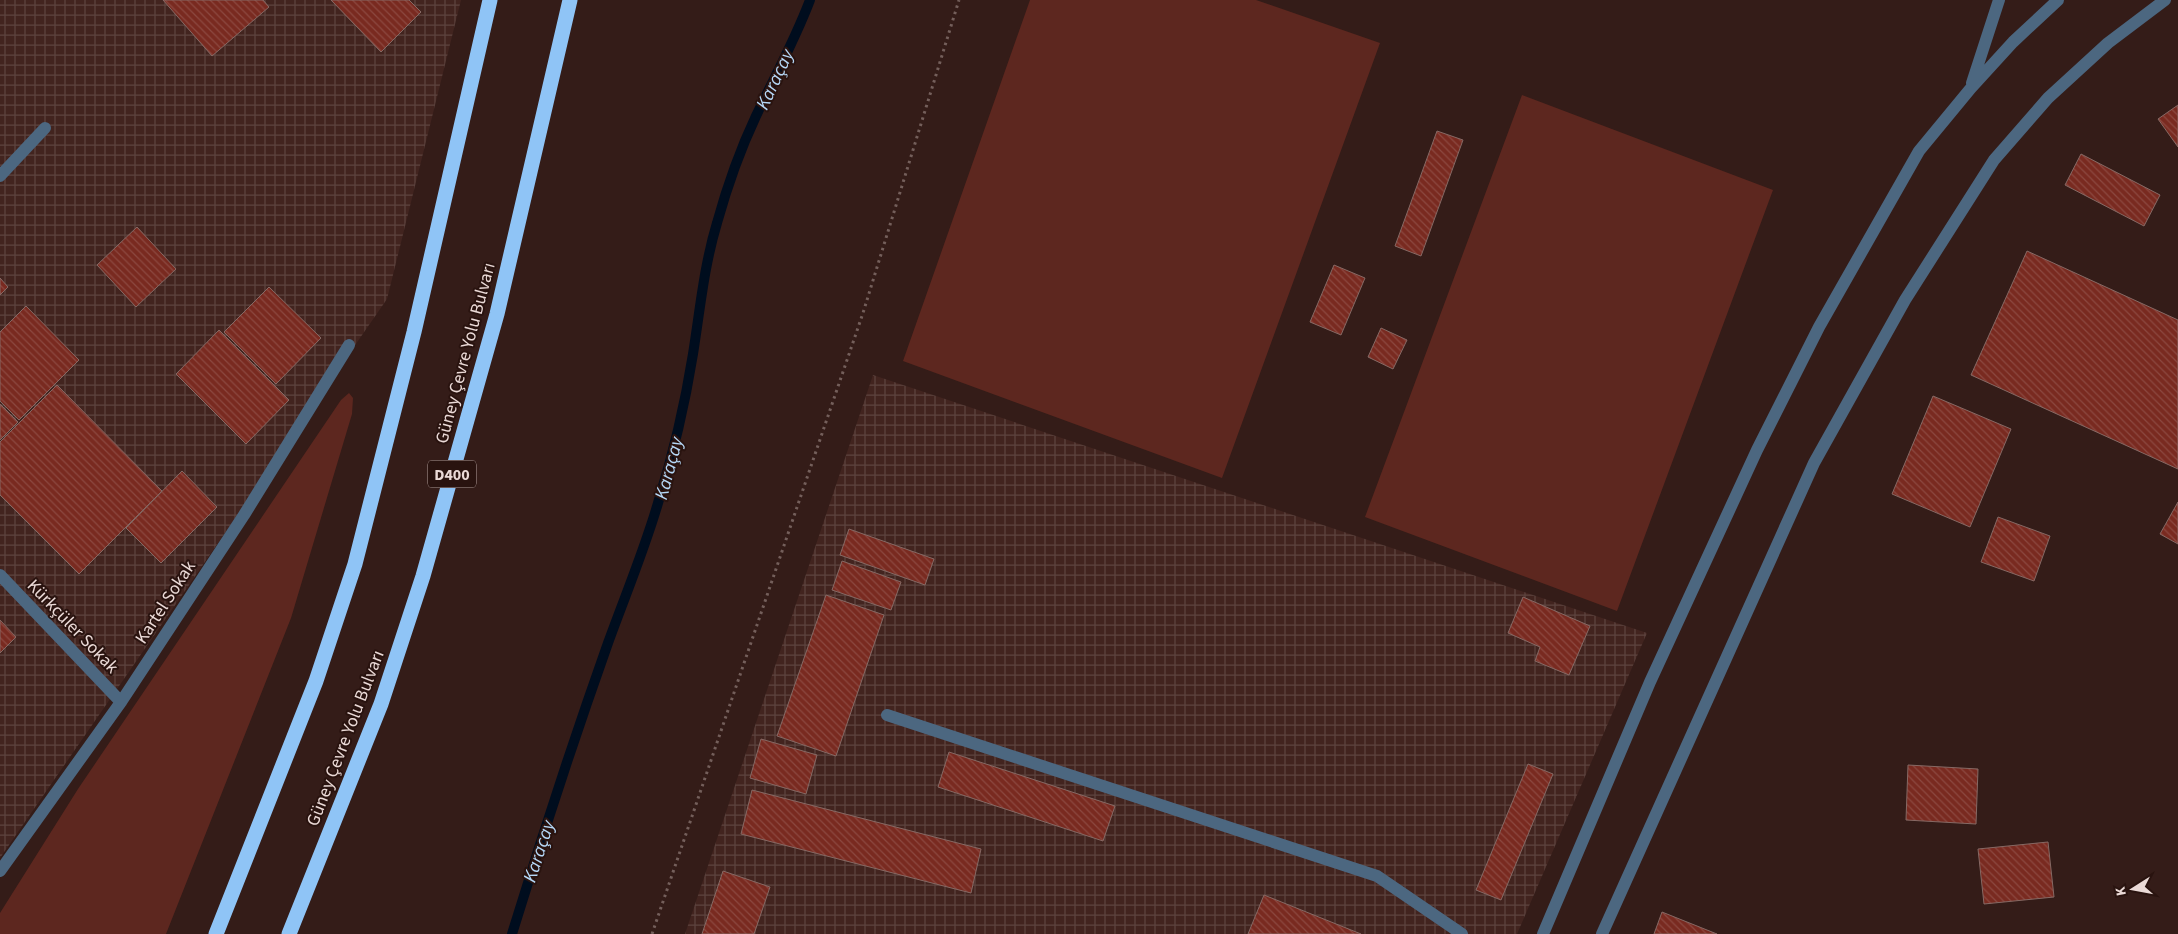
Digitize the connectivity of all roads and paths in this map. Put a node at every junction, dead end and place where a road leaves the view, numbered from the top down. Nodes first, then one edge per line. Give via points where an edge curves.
1 (490, 0) edge
2 (570, 0) edge
3 (958, 0) edge
4 (1999, 0) edge
5 (2058, 0) edge
6 (2165, 0) edge
7 (1971, 88) junction
8 (45, 128) dead end
9 (0, 176) edge
10 (349, 345) dead end
11 (0, 575) edge
12 (121, 702) junction
13 (887, 715) dead end
14 (0, 871) edge
15 (216, 934) edge
16 (290, 934) edge
17 (652, 934) edge
18 (1462, 934) edge
19 (1543, 934) edge
20 (1602, 934) edge

1 - 15 highway via 414,332 356,564 316,681
2 - 16 highway, Güney Çevre Yolu Bulvarı / D400 via 497,314 423,576 381,704
3 - 17 path via 863,313
4 - 7 street
5 - 7 street
6 - 20 street via 2108,43 2048,98 1994,160 1905,300 1814,463
7 - 19 street via 1919,151 1814,336 1757,450 1654,673
8 - 9 street
10 - 12 street, Kartel Sokak via 244,515
11 - 12 street, Kürkçüler Sokak
12 - 14 street, Kartel Sokak
13 - 18 street via 1377,876

